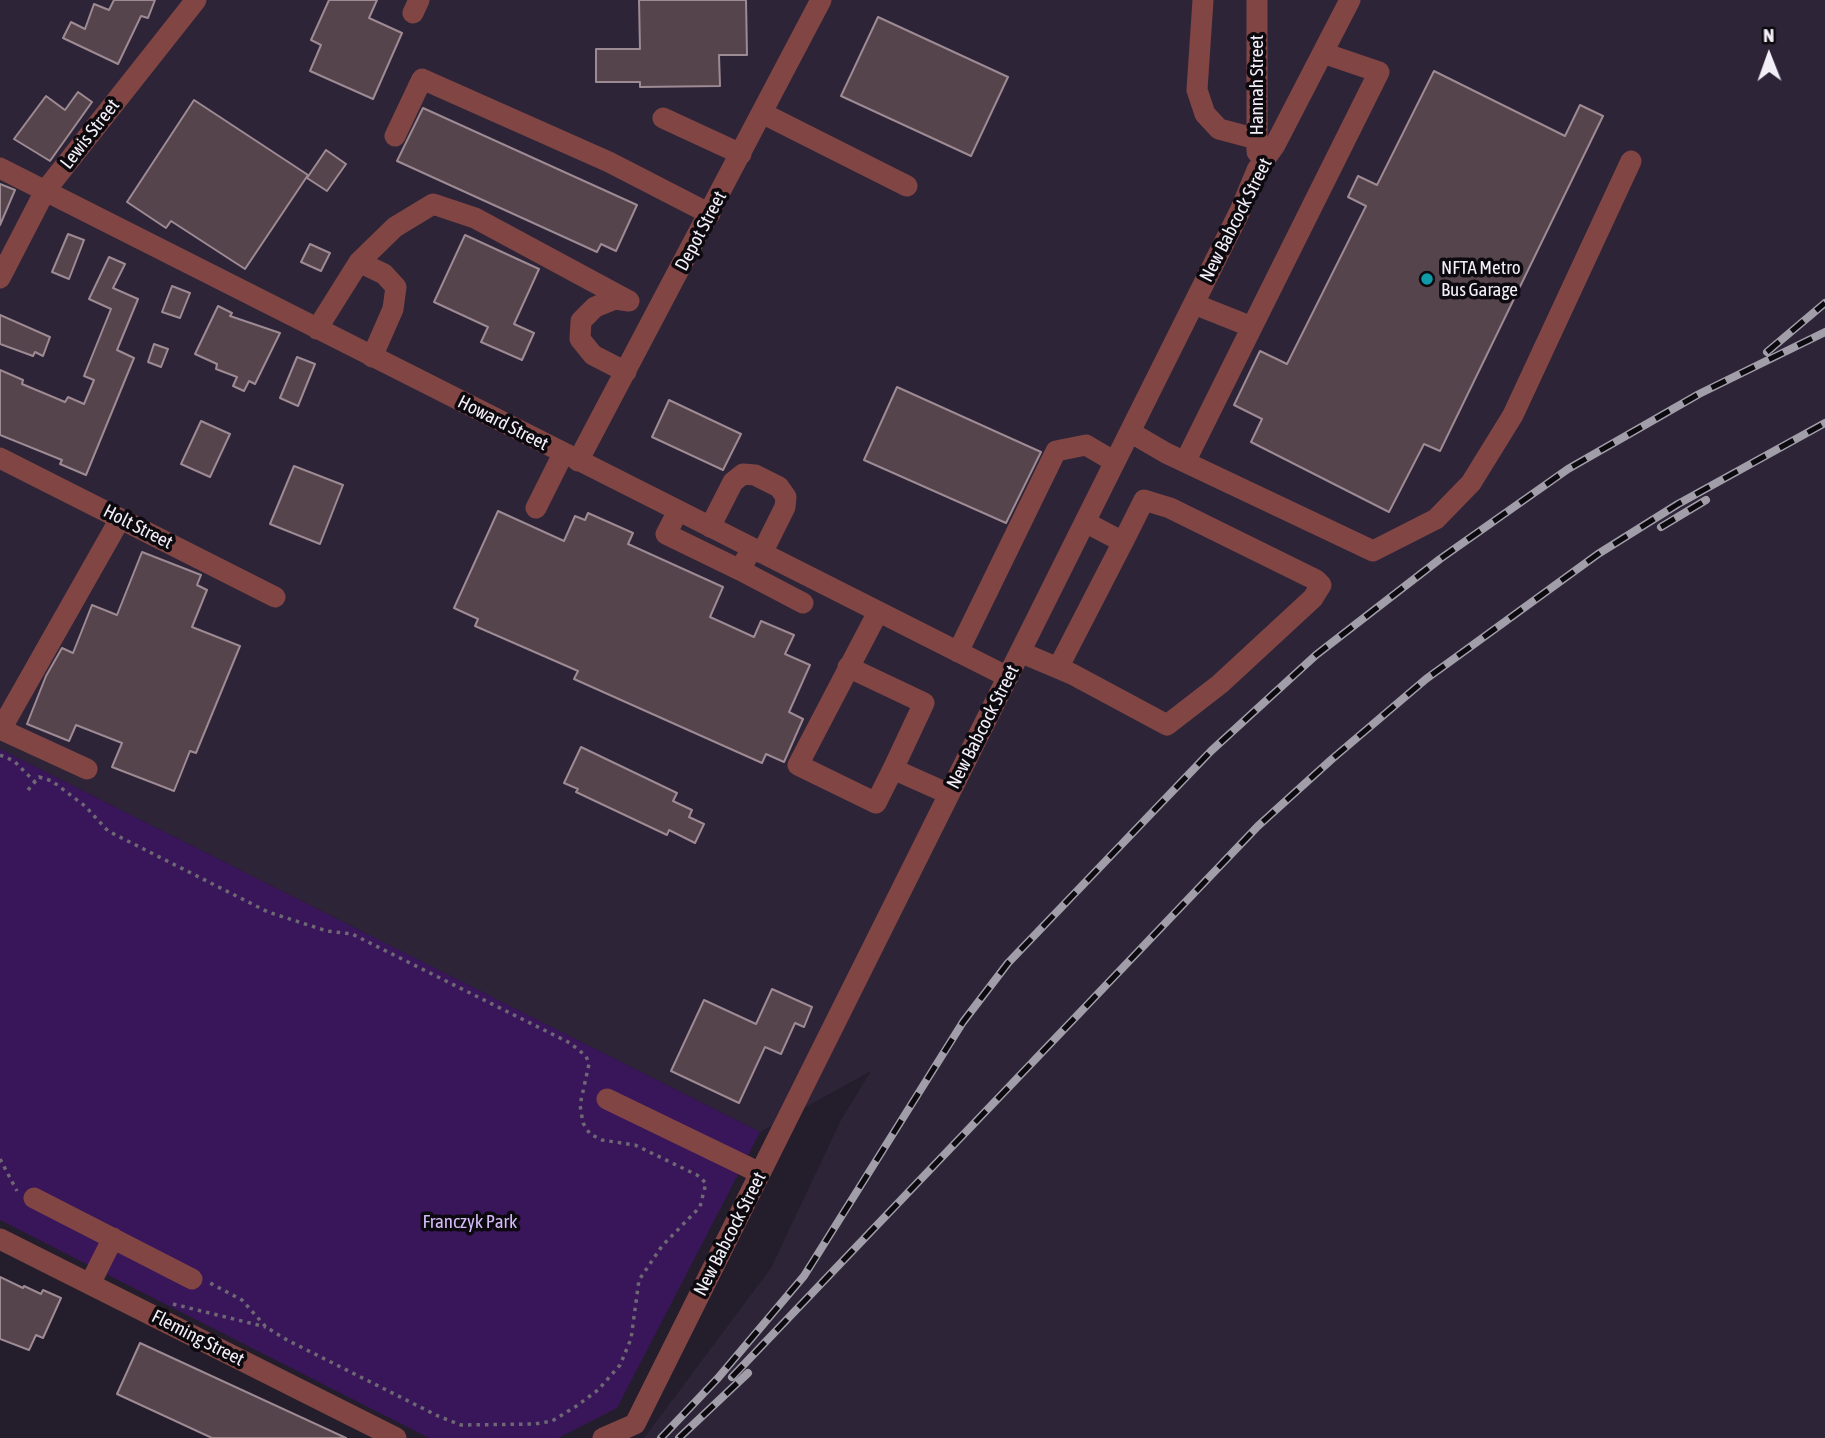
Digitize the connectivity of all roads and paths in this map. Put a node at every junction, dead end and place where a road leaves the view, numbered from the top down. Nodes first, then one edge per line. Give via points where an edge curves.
1 (196, 0) edge
2 (821, 0) edge
3 (1203, 0) edge
4 (1257, 0) edge
5 (1350, 0) edge
6 (1322, 53) junction
7 (762, 113) junction
8 (663, 118) dead end
9 (395, 136) dead end
10 (1257, 139) junction
11 (741, 154) junction
12 (1631, 161) dead end
13 (0, 168) edge
14 (1257, 170) junction
15 (907, 186) dead end
16 (45, 191) junction
17 (710, 214) junction
18 (359, 262) junction
19 (0, 278) edge
20 (629, 302) junction
21 (1194, 304) junction
22 (657, 314) junction
23 (1252, 327) junction
24 (317, 329) junction
25 (372, 357) junction
26 (626, 372) junction
27 (1130, 432) junction
28 (571, 457) junction
29 (0, 458) edge
30 (1115, 462) junction
31 (1185, 462) junction
32 (536, 508) dead end
33 (678, 511) junction
34 (120, 519) junction
35 (1085, 522) junction
36 (710, 527) junction
37 (1123, 542) junction
38 (757, 551) junction
39 (740, 570) junction
40 (275, 597) dead end
41 (803, 603) dead end
42 (878, 612) junction
43 (958, 652) junction
44 (1020, 652) junction
45 (848, 667) junction
46 (1058, 667) junction
47 (1008, 677) junction
48 (0, 729) edge
49 (0, 755) edge
50 (893, 768) junction
51 (87, 769) dead end
52 (35, 782) junction
53 (28, 790) dead end
54 (949, 794) junction
55 (607, 1099) dead end
56 (0, 1159) edge
57 (760, 1173) junction
58 (34, 1198) joint
59 (113, 1238) junction
60 (0, 1239) edge
61 (192, 1279) joint
62 (90, 1284) junction
63 (169, 1303) dead end
64 (267, 1327) junction
65 (396, 1438) edge
66 (603, 1438) edge

1 - 16 street, Lewis Street
2 - 7 street, Depot Street
3 - 10 street via 1198,90 1205,114 1219,129
4 - 10 street, Hannah Street
5 - 6 street, New Babcock Street
6 - 14 street, New Babcock Street via 1275,145
6 - 23 street via 1379,72
7 - 11 street, Depot Street
7 - 15 street
8 - 11 street
9 - 17 street via 422,79 609,162
10 - 14 street, Hannah Street
11 - 17 street, Depot Street
12 - 31 street via 1513,415 1471,483 1436,519 1373,551
13 - 16 street, Howard Street
14 - 21 street, New Babcock Street
16 - 19 street, Lewis Street
16 - 24 street, Howard Street
17 - 22 street, Depot Street
18 - 20 street via 395,227 433,204 475,218
18 - 24 street
18 - 25 street via 384,274 396,287 393,309
20 - 22 street
20 - 26 street via 615,299 595,307 581,321 580,339 593,355
21 - 23 street
21 - 27 street, New Babcock Street
22 - 26 street, Depot Street
23 - 31 street
24 - 25 street, Howard Street
25 - 28 street, Howard Street
26 - 28 street, Depot Street
27 - 30 street, New Babcock Street
27 - 31 street
28 - 32 street, Depot Street
28 - 33 street, Howard Street
29 - 34 street, Holt Street
30 - 35 street, New Babcock Street
30 - 43 street via 1086,445 1056,451
33 - 36 street, Howard Street
33 - 39 street via 666,534
34 - 40 street, Holt Street
34 - 48 street
35 - 37 street
35 - 44 street, New Babcock Street
36 - 38 street, Howard Street
36 - 38 street via 733,482 743,474 779,487 786,497 785,507
37 - 46 street
37 - 46 street via 1144,500 1170,508 1321,585 1313,598 1220,684 1167,725
38 - 39 street
38 - 42 street, Howard Street
39 - 41 street
42 - 43 street, Howard Street
42 - 45 street
43 - 47 street, Howard Street
44 - 46 street
44 - 47 street, New Babcock Street
45 - 50 street via 923,703
45 - 50 street via 798,765 876,803
47 - 54 street, New Babcock Street
48 - 51 street
49 - 52 path
50 - 54 street
52 - 53 path
52 - 64 path via 39,777 52,781 108,831 268,912 352,934 570,1043 589,1064 580,1105 590,1134 635,1145 706,1183 700,1207 662,1246 639,1280 631,1339 620,1365 598,1390 552,1420 508,1426 461,1425
54 - 57 street, New Babcock Street
55 - 57 street
56 - 58 path via 16,1189
57 - 66 street, New Babcock Street via 635,1424
58 - 59 street
59 - 61 street
59 - 62 street
60 - 62 street, Fleming Street
61 - 64 path via 242,1300
62 - 65 street, Fleming Street
63 - 64 path

